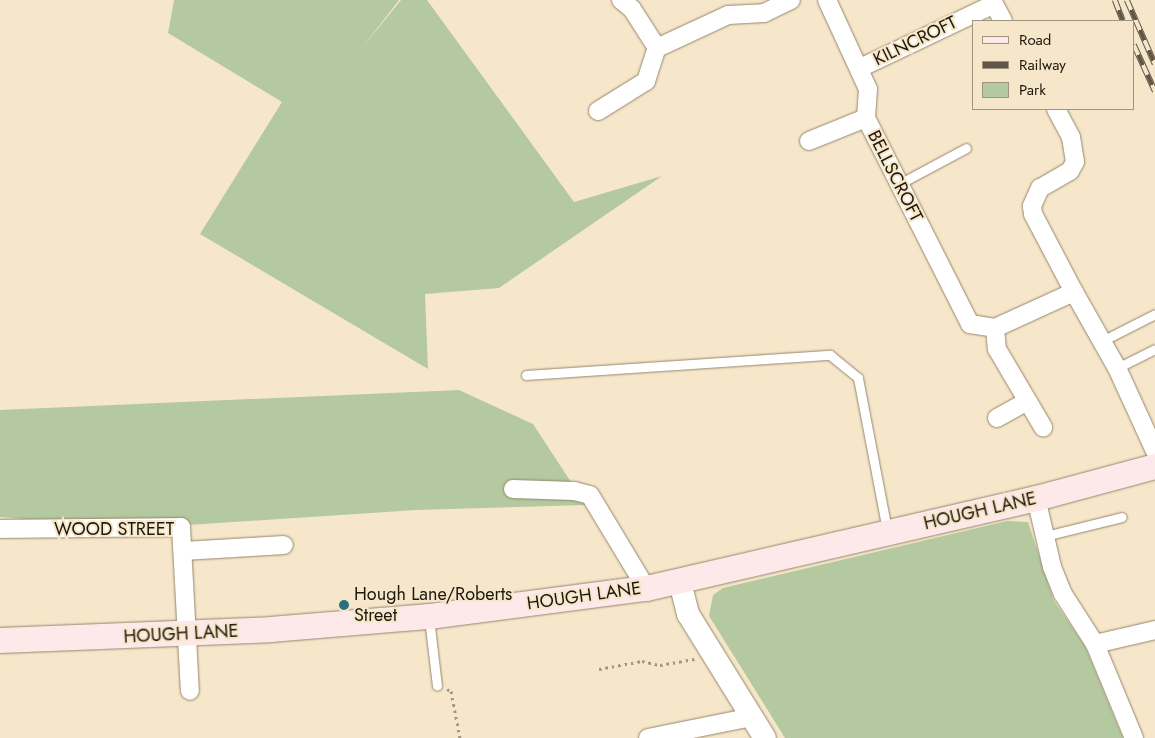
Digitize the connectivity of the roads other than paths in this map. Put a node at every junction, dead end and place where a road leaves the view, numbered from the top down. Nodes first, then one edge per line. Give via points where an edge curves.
1 (621, 0) edge
2 (792, 0) edge
3 (827, 0) edge
4 (993, 2) edge
5 (1002, 20) edge
6 (657, 48) junction
7 (860, 68) junction
8 (1057, 110) edge
9 (598, 111) dead end
10 (866, 118) junction
11 (809, 141) dead end
12 (966, 148) dead end
13 (899, 184) junction
14 (1074, 292) junction
15 (1155, 314) edge
16 (996, 328) junction
17 (1102, 341) junction
18 (1155, 349) edge
19 (1117, 368) junction
20 (526, 375) dead end
21 (1026, 402) junction
22 (997, 418) dead end
23 (1043, 427) dead end
24 (1155, 451) edge
25 (1155, 466) edge
26 (513, 490) dead end
27 (1036, 498) junction
28 (1122, 517) dead end
29 (0, 529) edge
30 (887, 533) junction
31 (1045, 536) junction
32 (284, 545) dead end
33 (184, 551) junction
34 (680, 582) junction
35 (646, 588) junction
36 (428, 616) junction
37 (1155, 630) edge
38 (189, 635) junction
39 (0, 640) edge
40 (1095, 644) junction
41 (437, 686) road end
42 (190, 691) dead end
43 (752, 717) junction
44 (648, 738) edge
45 (765, 738) edge
46 (1134, 738) edge

1 - 6 street via 632,9
2 - 6 street via 764,14 728,15
3 - 7 street, BELLSCROFT
4 - 5 street
4 - 7 street, KILNCROFT
6 - 9 street via 646,81
7 - 10 street, BELLSCROFT via 868,89
8 - 14 street via 1071,137 1075,162 1070,171 1040,188 1032,206 1033,214
10 - 11 street
10 - 13 street, BELLSCROFT
12 - 13 lane
13 - 16 street, BELLSCROFT via 970,324
14 - 16 street
14 - 17 street
15 - 17 lane
16 - 21 street via 996,349
17 - 19 street
18 - 19 lane
19 - 24 street
20 - 30 lane via 830,356 858,378
21 - 22 street
21 - 23 street
25 - 27 main road, HOUGH LANE
26 - 35 street via 574,491 590,496
27 - 30 main road, HOUGH LANE
27 - 31 street
28 - 31 lane
29 - 33 street, WOOD STREET via 181,527
30 - 34 main road, HOUGH LANE
31 - 40 street via 1062,594
32 - 33 street
33 - 38 street, WOOD STREET
34 - 35 main road, HOUGH LANE
34 - 43 street via 688,614
35 - 36 main road, HOUGH LANE
36 - 38 main road, HOUGH LANE
36 - 41 lane
37 - 40 street
38 - 39 main road, HOUGH LANE
38 - 42 street, WOOD STREET
40 - 46 street
43 - 44 street
43 - 45 street

